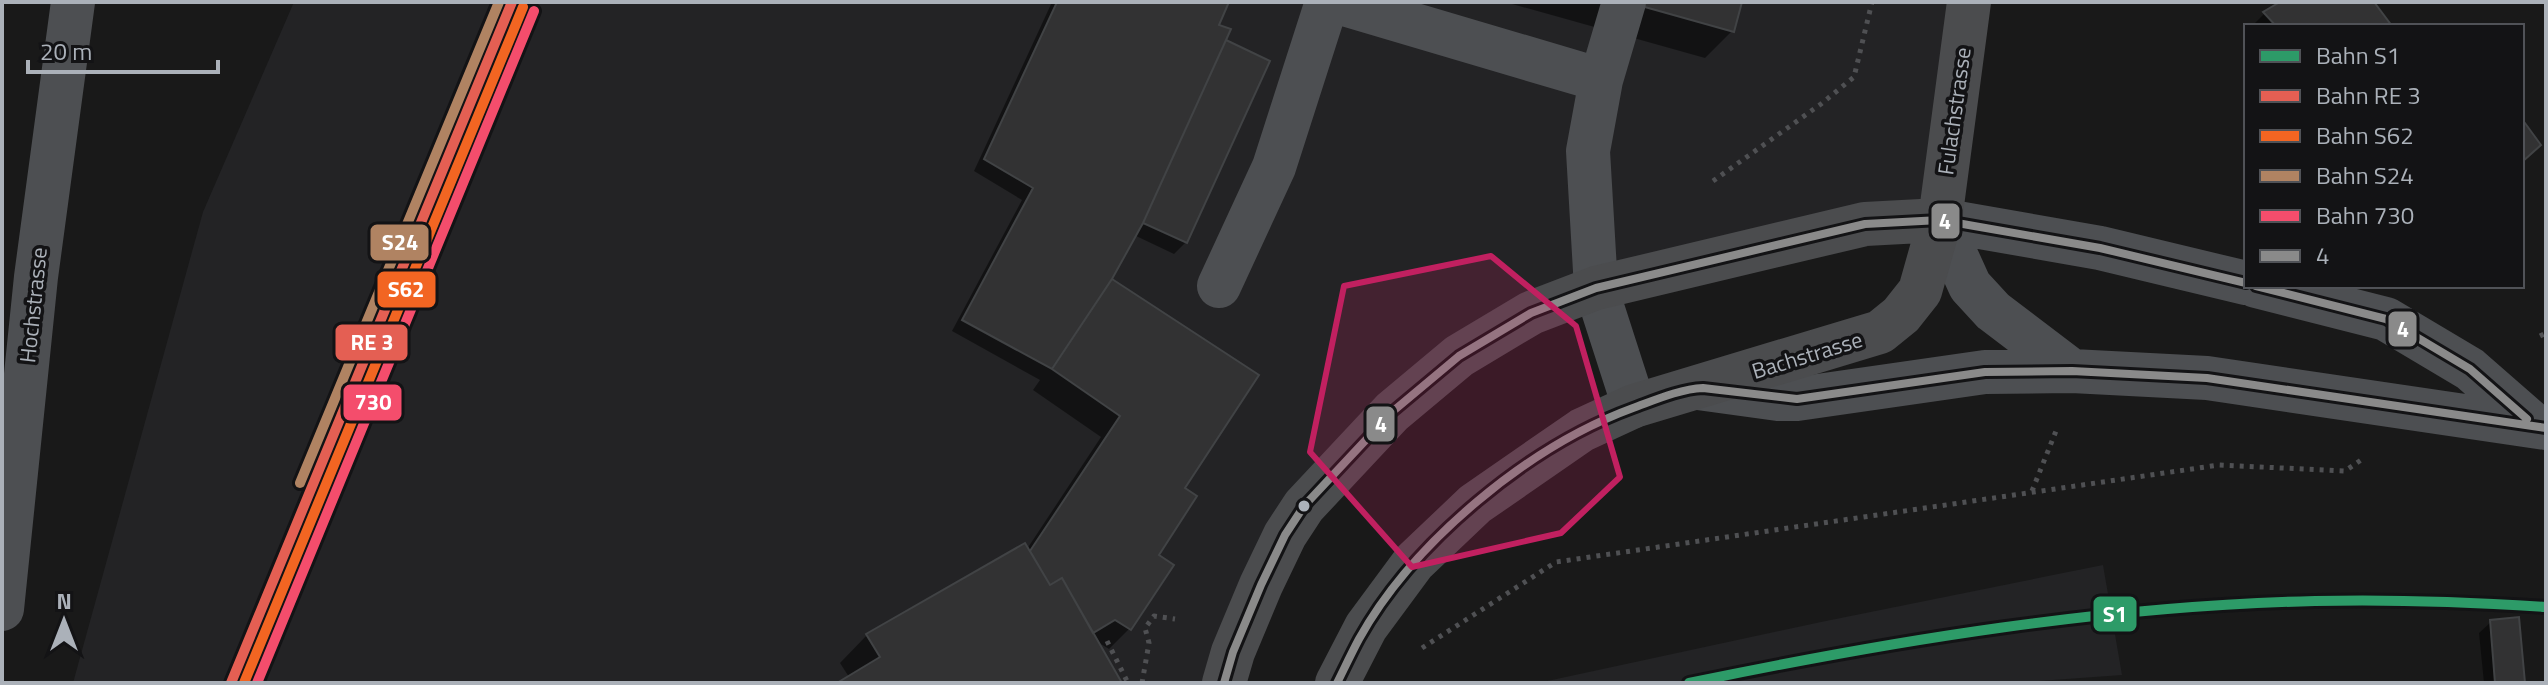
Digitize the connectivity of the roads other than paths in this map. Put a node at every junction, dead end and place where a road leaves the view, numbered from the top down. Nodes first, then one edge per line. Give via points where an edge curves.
1 (73, 2) edge
2 (1327, 2) edge
3 (1337, 2) edge
4 (1624, 2) edge
5 (1969, 2) edge
6 (1601, 80) junction
7 (1940, 220) junction
8 (2244, 283) edge
9 (1219, 286) dead end
10 (1596, 288) junction
11 (2264, 288) edge
12 (2072, 371) junction
13 (1698, 388) junction
14 (1634, 406) junction
15 (2540, 426) edge
16 (2, 609) edge
17 (1224, 683) edge
18 (1337, 683) edge

1 - 16 street, Hochstrasse via 36,277
2 - 9 street via 1274,167
3 - 6 street
4 - 6 street
5 - 7 main road, Fulachstrasse
6 - 10 street via 1588,151
7 - 8 street via 2100,248
7 - 10 main road via 1865,224
7 - 12 street via 1970,286 1993,311
7 - 13 main road, Bachstrasse via 1920,291 1880,332
10 - 14 street
10 - 17 main road via 1531,313 1459,356 1392,412 1322,486 1279,548
11 - 15 street via 2386,319 2470,369
12 - 13 street via 1985,372 1797,399
12 - 15 street via 2207,378
13 - 14 main road, Bachstrasse
14 - 18 main road, Bachstrasse via 1582,430 1475,504 1414,562 1366,627

